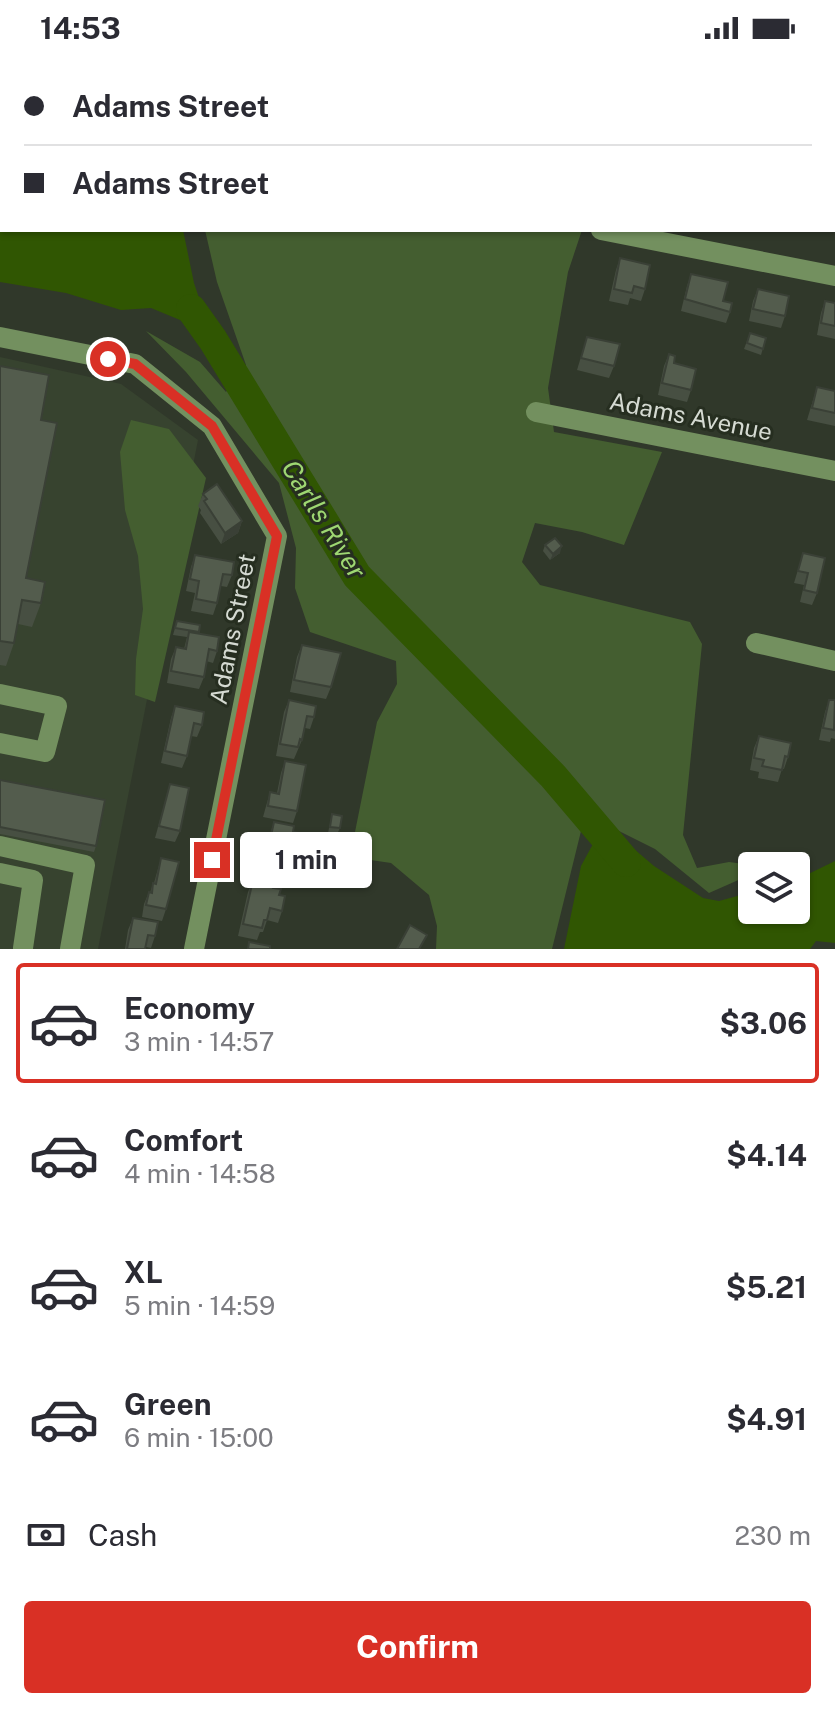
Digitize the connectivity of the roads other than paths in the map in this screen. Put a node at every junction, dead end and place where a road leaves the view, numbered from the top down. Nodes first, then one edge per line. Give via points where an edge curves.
1 (611, 232) edge
2 (835, 276) edge
3 (0, 337) edge
4 (536, 412) dead end
5 (835, 471) edge
6 (756, 643) dead end
7 (835, 661) edge
8 (0, 694) edge
9 (0, 743) edge
10 (0, 846) edge
11 (0, 873) edge
12 (23, 948) edge
13 (70, 949) edge
14 (194, 949) edge

1 - 2 street
3 - 14 street, Adams Street via 135,364 212,426 277,536
4 - 5 street, Adams Avenue
6 - 7 street
8 - 9 street via 57,706 45,752
10 - 13 street via 85,865
11 - 12 street via 33,880

